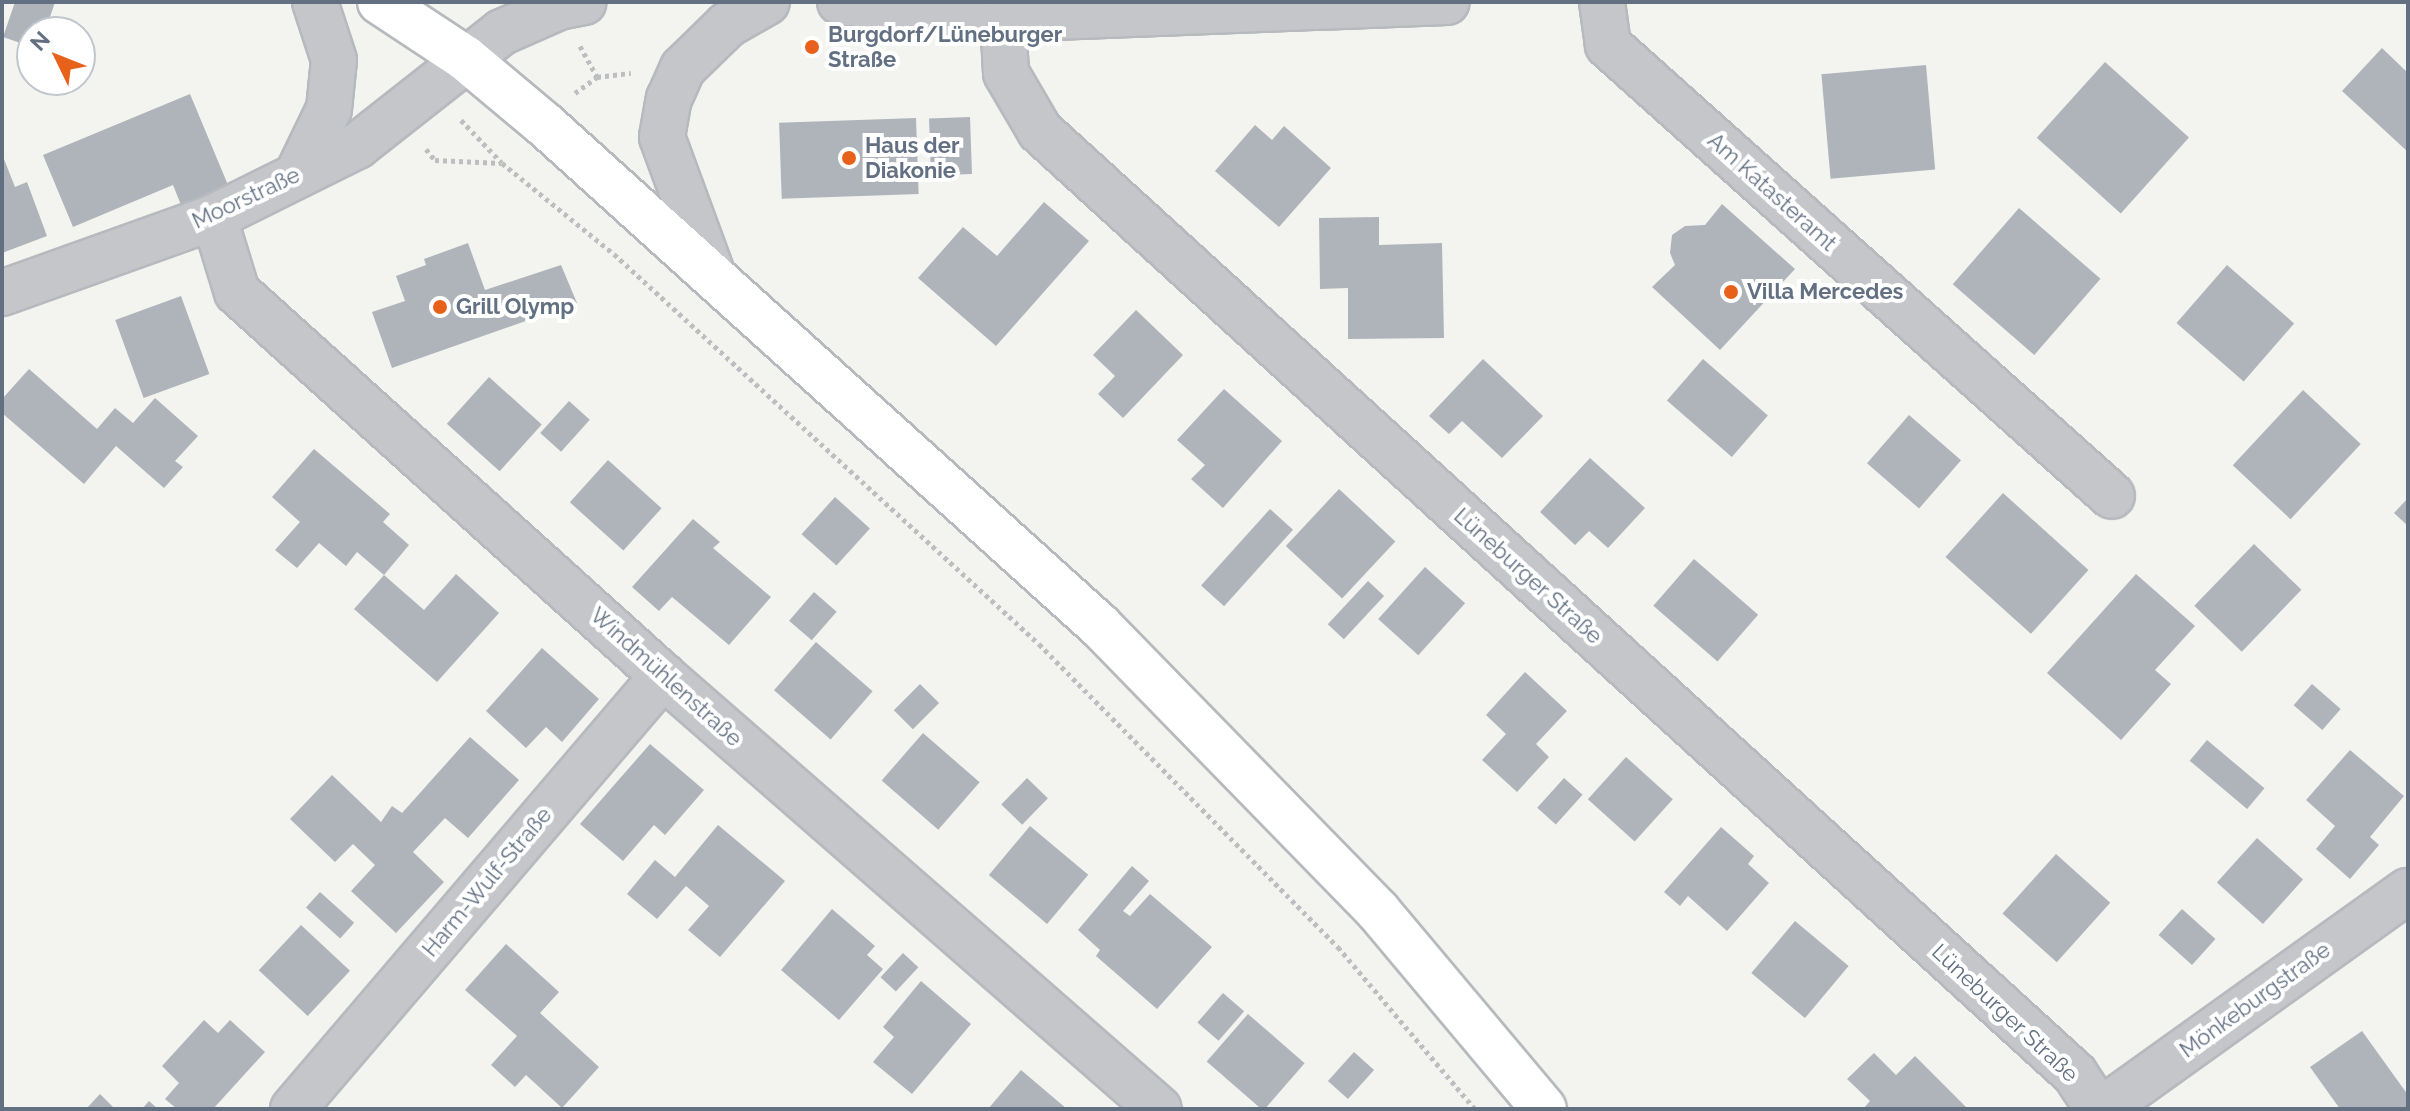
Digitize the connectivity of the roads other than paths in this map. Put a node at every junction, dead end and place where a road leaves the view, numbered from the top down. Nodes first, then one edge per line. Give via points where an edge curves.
1 (315, 2) edge
2 (380, 2) edge
3 (584, 2) edge
4 (767, 2) edge
5 (840, 2) edge
6 (1447, 2) edge
7 (1602, 2) edge
8 (1003, 19) junction
9 (465, 58) junction
10 (298, 173) junction
11 (214, 217) junction
12 (712, 273) junction
13 (2, 293) edge
14 (2112, 496) dead end
15 (663, 676) junction
16 (2408, 891) edge
17 (313, 1102) edge
18 (1159, 1109) edge
19 (1544, 1109) edge
20 (2100, 1109) edge

1 - 10 street via 334,60 329,109
2 - 9 main road
3 - 9 street, Moorstraße via 502,32
4 - 12 street via 727,25 683,68 669,99 662,137
5 - 8 street
6 - 8 street
7 - 14 street, Am Katasteramt via 1608,45
8 - 20 street, Lüneburger Straße via 1006,73 1040,131 2075,1074
9 - 10 street, Moorstraße via 357,146
9 - 12 main road
10 - 11 street, Moorstraße
11 - 13 street, Moorstraße
11 - 15 street, Windmühlenstraße via 237,292
12 - 19 main road via 1111,637 1378,911
15 - 17 street, Harm-Wulf-Straße
15 - 18 street, Windmühlenstraße
16 - 20 street, Mönkeburgstraße

